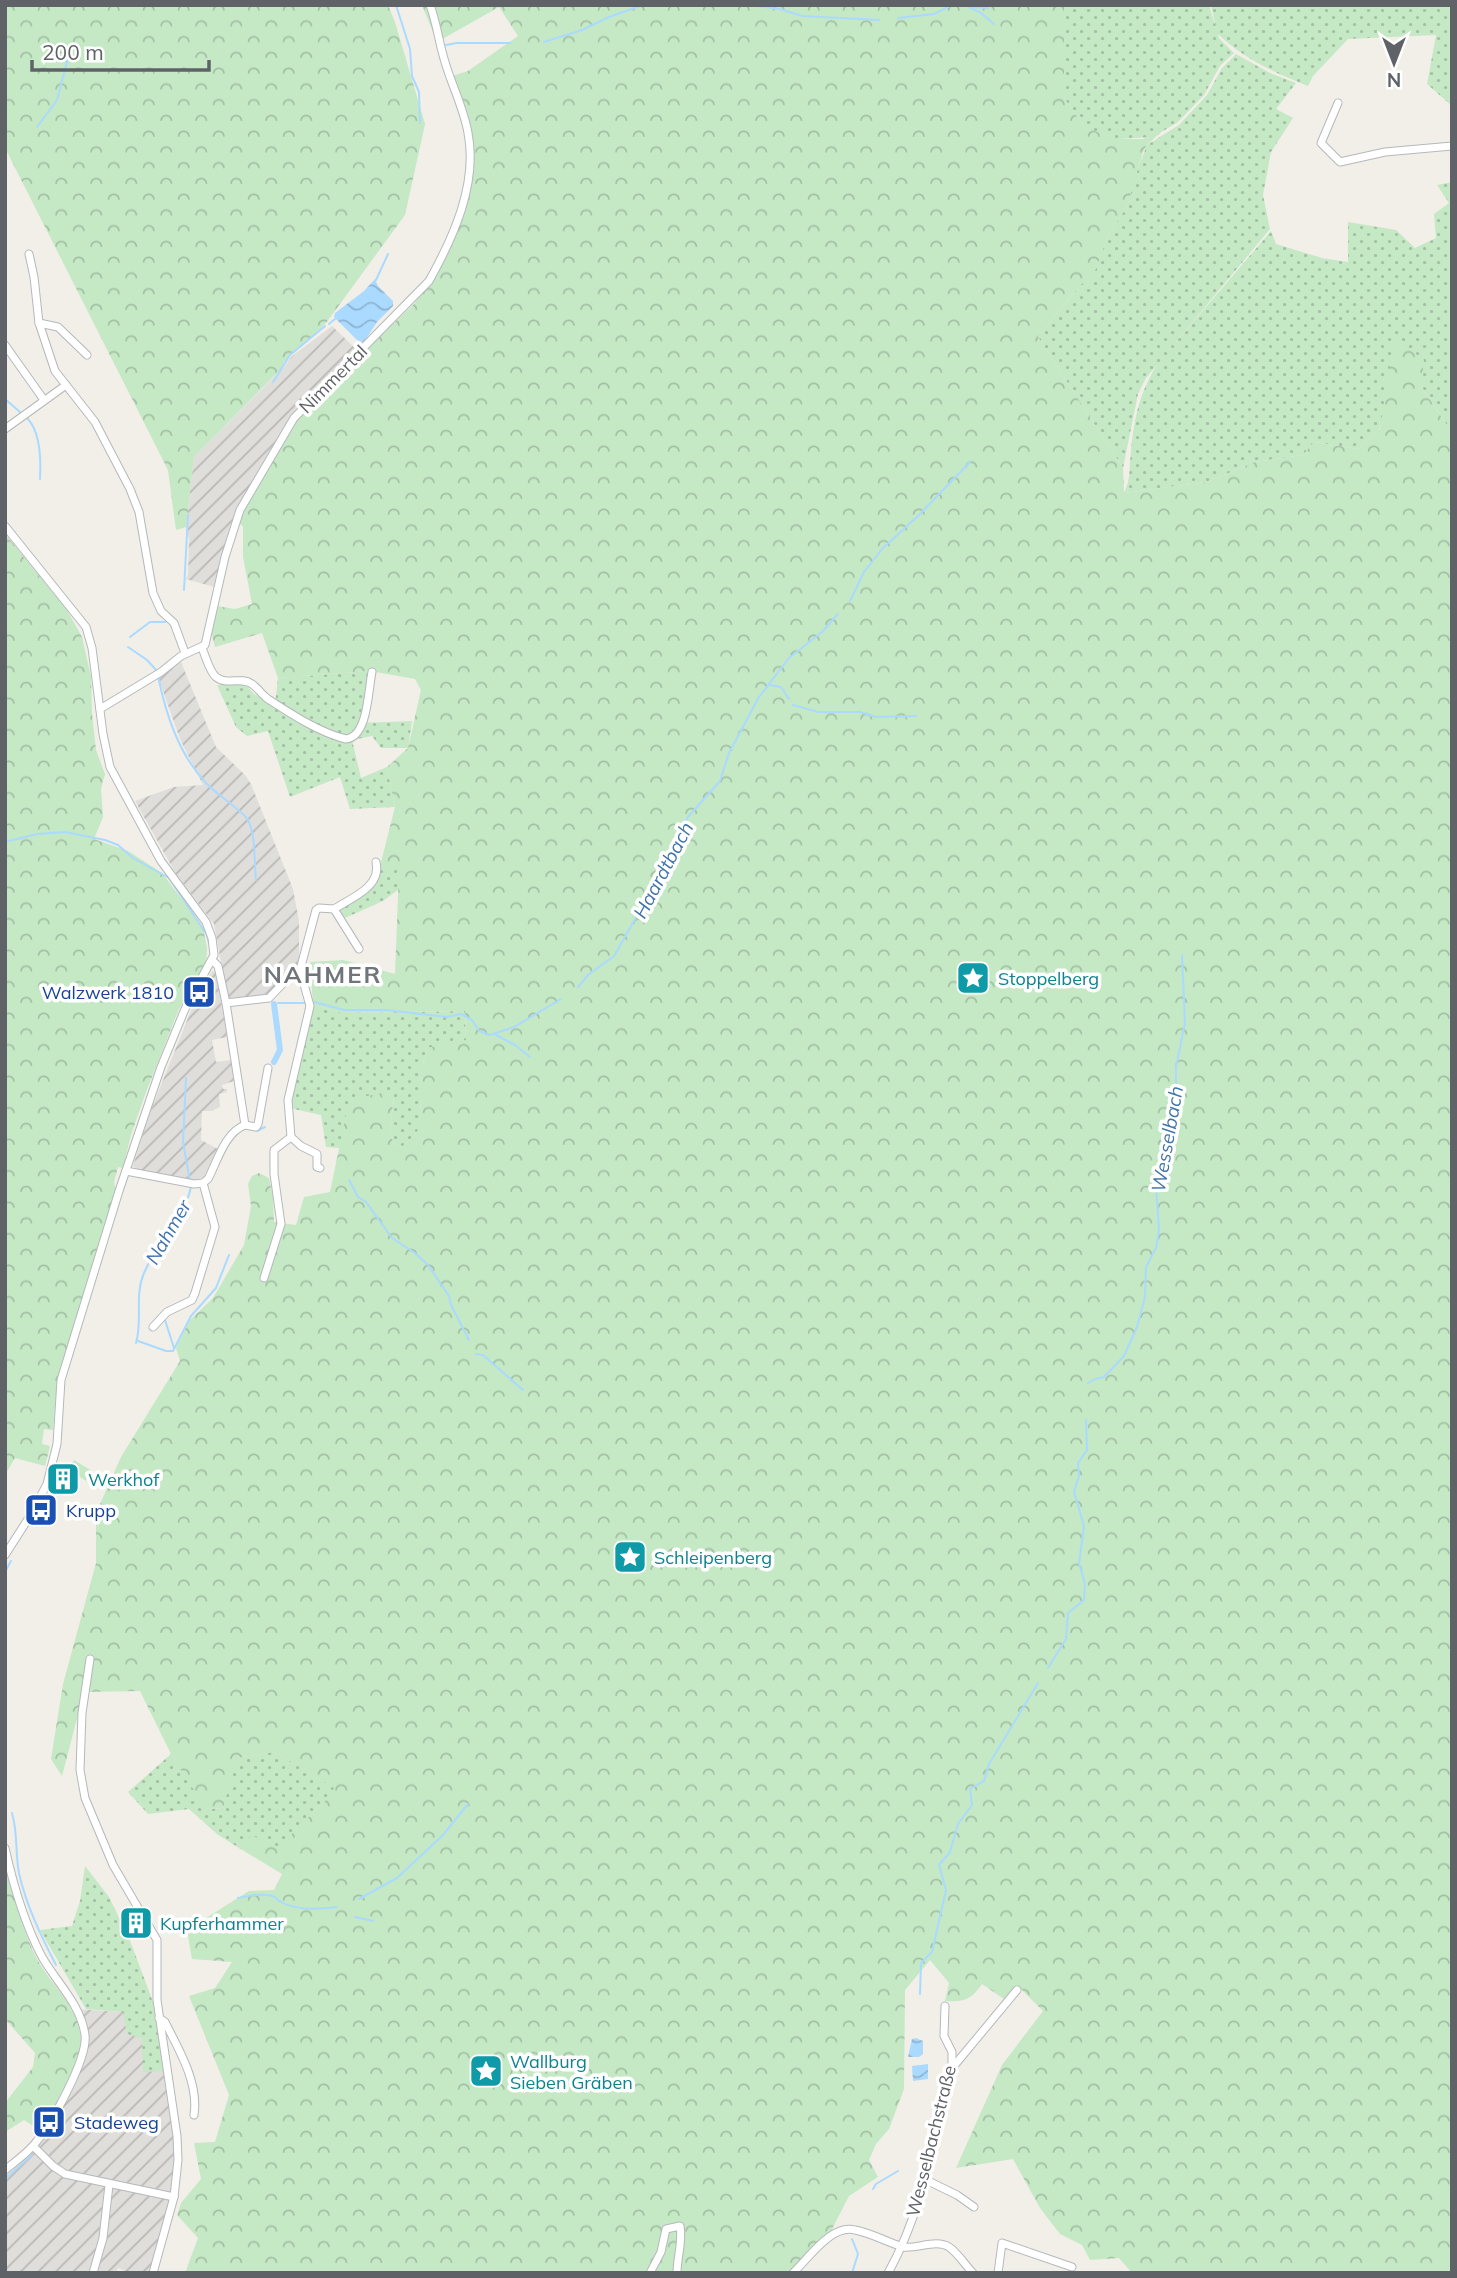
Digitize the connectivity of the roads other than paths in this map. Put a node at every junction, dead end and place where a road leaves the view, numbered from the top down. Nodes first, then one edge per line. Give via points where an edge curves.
1 (430, 5) edge
2 (1338, 103) dead end
3 (1452, 146) edge
4 (29, 254) dead end
5 (39, 323) junction
6 (5, 345) edge
7 (87, 355) dead end
8 (66, 384) junction
9 (44, 400) junction
10 (5, 429) edge
11 (5, 526) edge
12 (202, 648) junction
13 (185, 653) junction
14 (372, 672) dead end
15 (100, 709) junction
16 (376, 862) dead end
17 (334, 909) junction
18 (359, 949) dead end
19 (212, 960) junction
20 (300, 971) junction
21 (226, 1003) junction
22 (268, 1068) dead end
23 (245, 1125) junction
24 (291, 1137) junction
25 (320, 1168) dead end
26 (126, 1171) junction
27 (204, 1183) junction
28 (264, 1278) dead end
29 (153, 1327) dead end
30 (5, 1555) edge
31 (90, 1659) dead end
32 (5, 1848) edge
33 (1017, 1990) dead end
34 (945, 2006) dead end
35 (159, 2018) junction
36 (952, 2067) junction
37 (194, 2115) dead end
38 (33, 2146) junction
39 (5, 2170) edge
40 (924, 2179) junction
41 (109, 2185) junction
42 (174, 2197) junction
43 (974, 2207) dead end
44 (903, 2247) junction
45 (1072, 2267) dead end
46 (93, 2273) edge
47 (153, 2273) edge
48 (650, 2273) edge
49 (677, 2273) edge
50 (793, 2273) edge
51 (888, 2273) edge
52 (973, 2273) edge
53 (998, 2273) edge

1 - 12 street, Nimmertal via 469,135 470,167 455,226 429,281 294,418 240,510
2 - 3 street via 1321,142 1340,162 1385,152
4 - 5 street
5 - 7 street via 58,327
5 - 8 street via 55,371
6 - 9 street
8 - 9 street
8 - 13 street via 95,422 130,489 139,512 153,593 174,624
9 - 10 street
11 - 15 street via 86,627
12 - 13 street
12 - 14 street via 218,678 246,680 276,703 346,739 361,729
13 - 15 street
15 - 19 street via 110,767 161,861 209,927
16 - 17 street via 378,870 372,882
17 - 18 street
17 - 20 street via 316,910
19 - 21 street via 218,967
19 - 26 street via 161,1067
20 - 21 street via 269,998
20 - 24 street via 310,1006 288,1100
21 - 23 street
22 - 23 street via 258,1124
23 - 27 street via 230,1136
24 - 25 street via 317,1154
24 - 28 street via 274,1150 281,1224
26 - 27 street
26 - 30 street via 61,1380 57,1444 47,1484
27 - 29 street via 215,1227 195,1293 192,1300 167,1312
31 - 35 street via 82,1713 80,1770 85,1798 113,1866 155,1934
32 - 38 street via 30,1932 76,2009 85,2040 77,2070
33 - 36 street
34 - 36 street, Wesselbachstraße via 944,2036 952,2052
35 - 37 street via 188,2073 196,2096
35 - 42 street via 178,2148
36 - 40 street, Wesselbachstraße
38 - 39 street
38 - 41 street via 65,2174
40 - 43 street
40 - 44 street, Wesselbachstraße
41 - 42 street
41 - 46 street via 103,2238
42 - 47 street
44 - 50 street via 842,2229 828,2236
44 - 51 street, Wesselbachstraße
44 - 52 street via 941,2244
45 - 53 street via 1002,2243
48 - 49 street via 666,2229 680,2226

